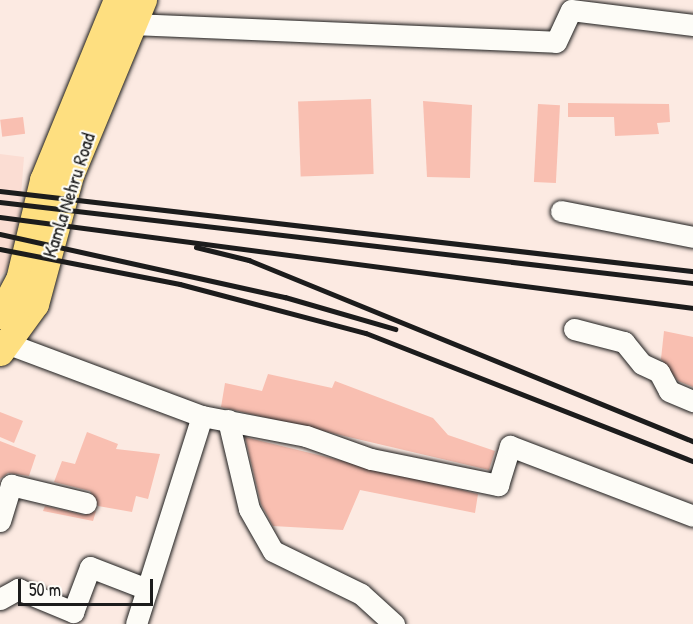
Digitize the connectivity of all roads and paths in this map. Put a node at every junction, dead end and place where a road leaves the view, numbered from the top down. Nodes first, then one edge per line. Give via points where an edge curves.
1 (117, 0) edge
2 (143, 0) edge
3 (132, 24) junction
4 (693, 25) edge
5 (561, 211) dead end
6 (693, 237) edge
7 (0, 315) edge
8 (574, 329) dead end
9 (5, 348) edge
10 (693, 401) edge
11 (202, 416) junction
12 (228, 420) junction
13 (6, 483) edge
14 (86, 503) dead end
15 (693, 516) edge
16 (0, 521) edge
17 (147, 589) junction
18 (0, 599) edge
19 (136, 624) edge
20 (394, 624) edge

1 - 7 main road, Kamla Nehru Road via 44,180 19,280
2 - 3 main road, Kamla Nehru Road
3 - 4 street via 556,42 572,10
3 - 9 main road, Kamla Nehru Road via 70,175 35,304
5 - 6 street
8 - 10 street via 624,342 642,364 659,372 669,391
9 - 11 street
11 - 12 street
11 - 17 street
12 - 15 street via 306,436 371,459 498,485 510,446
12 - 20 street via 249,509 273,551 361,594
13 - 14 street
13 - 16 street
17 - 18 street via 90,567 73,612 18,589
17 - 19 street

